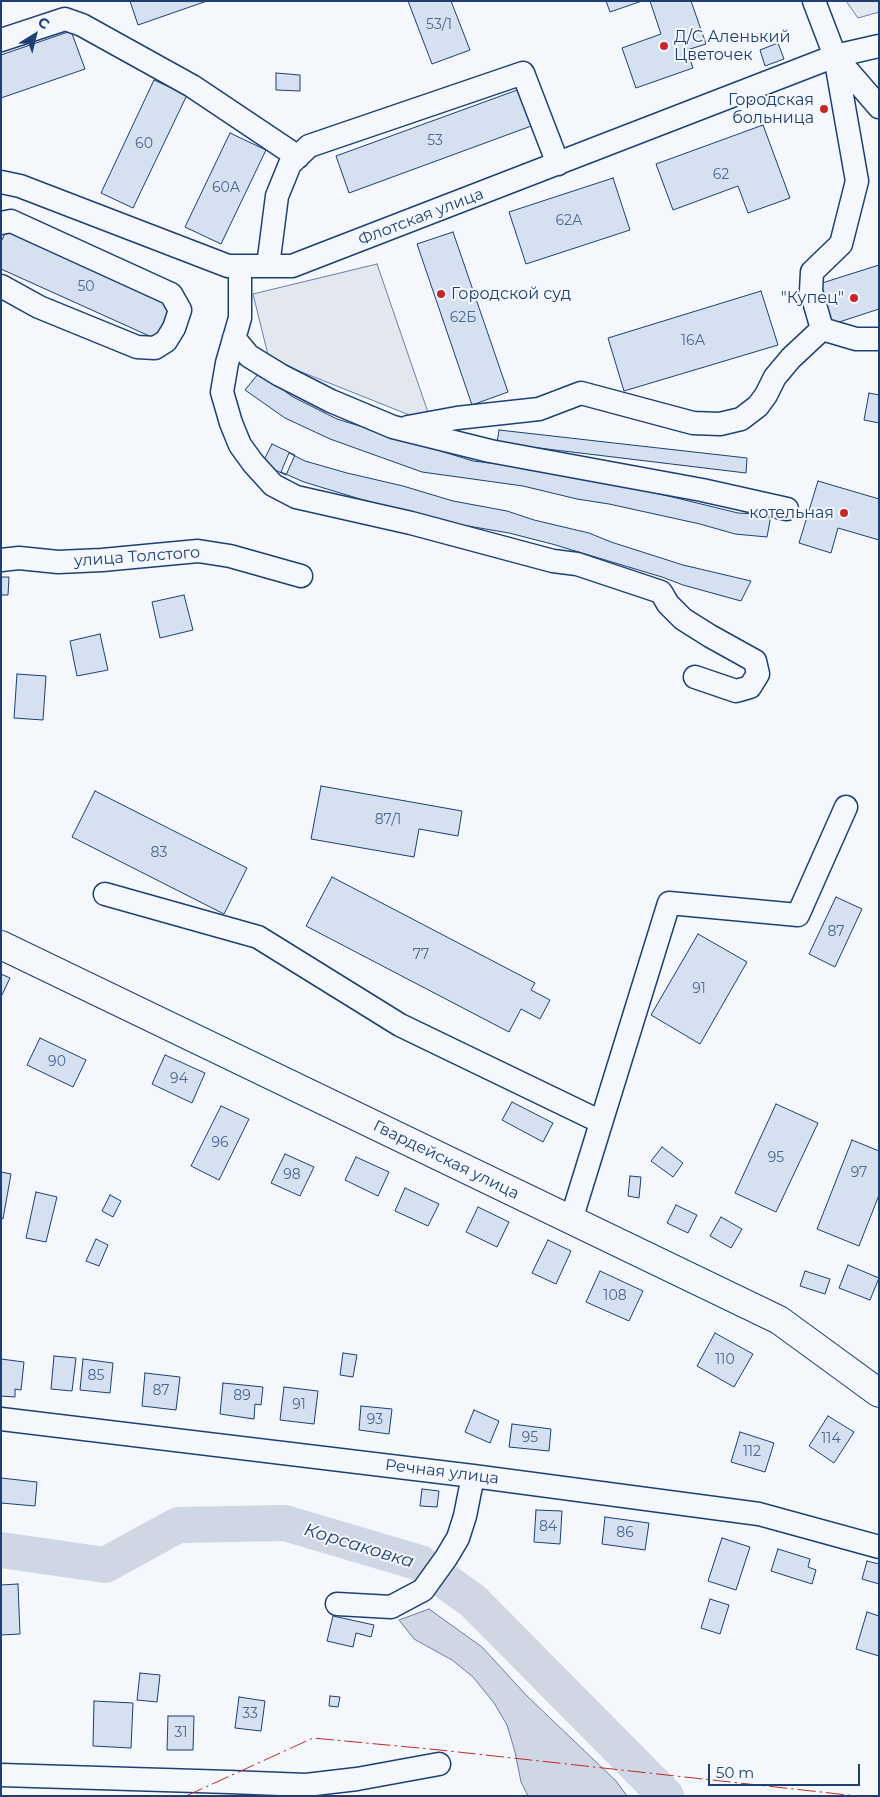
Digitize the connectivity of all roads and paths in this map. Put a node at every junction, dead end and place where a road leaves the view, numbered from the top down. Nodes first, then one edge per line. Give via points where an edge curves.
1 (814, 1) edge
2 (1, 40) edge
3 (879, 46) edge
4 (835, 56) junction
5 (879, 107) edge
6 (298, 157) junction
7 (558, 164) junction
8 (1, 182) edge
9 (1, 223) edge
10 (240, 266) junction
11 (268, 266) junction
12 (1, 286) edge
13 (822, 329) junction
14 (234, 338) junction
15 (879, 339) edge
16 (400, 429) junction
17 (787, 509) dead end
18 (1, 560) edge
19 (301, 576) dead end
20 (695, 677) dead end
21 (846, 807) dead end
22 (105, 894) dead end
23 (1, 945) edge
24 (601, 1122) junction
25 (571, 1220) junction
26 (879, 1392) edge
27 (1, 1419) edge
28 (474, 1476) junction
29 (879, 1547) edge
30 (336, 1604) dead end
31 (439, 1764) dead end
32 (1, 1775) edge

1 - 4 street
2 - 6 street via 66,19 82,25 192,86
3 - 4 street, Флотская улица
4 - 5 street
4 - 7 street, Флотская улица
4 - 13 street via 857,181 841,244 812,272 811,291
6 - 7 street via 309,146 523,73
6 - 11 street via 290,164 277,196
7 - 11 street, Флотская улица via 292,266
8 - 10 street, Флотская улица via 20,186 228,266
9 - 12 street via 11,221 170,294 180,310 166,341 155,348 137,347 39,307
10 - 11 street, Флотская улица
10 - 14 street via 240,318
13 - 15 street via 856,339
13 - 16 street via 775,377 758,406 741,419 720,424 694,423 581,393 539,409 457,418
14 - 16 street via 249,356 280,375 331,401
14 - 20 street via 222,392 224,400 240,445 273,485 296,497 553,561 577,564 661,592 683,618 755,661 758,674 750,686 736,691
16 - 17 street via 490,451
18 - 19 street, улица Толстого via 102,560 198,551 230,556
21 - 24 street via 798,916 669,903
22 - 24 street via 258,937 400,1025
23 - 25 main road, Гвардейская улица
24 - 25 street
25 - 26 main road, Гвардейская улица via 779,1320
27 - 28 street, Речная улица
28 - 29 street, Речная улица via 760,1514
28 - 30 street via 458,1538 423,1590 391,1607
31 - 32 street via 306,1786

